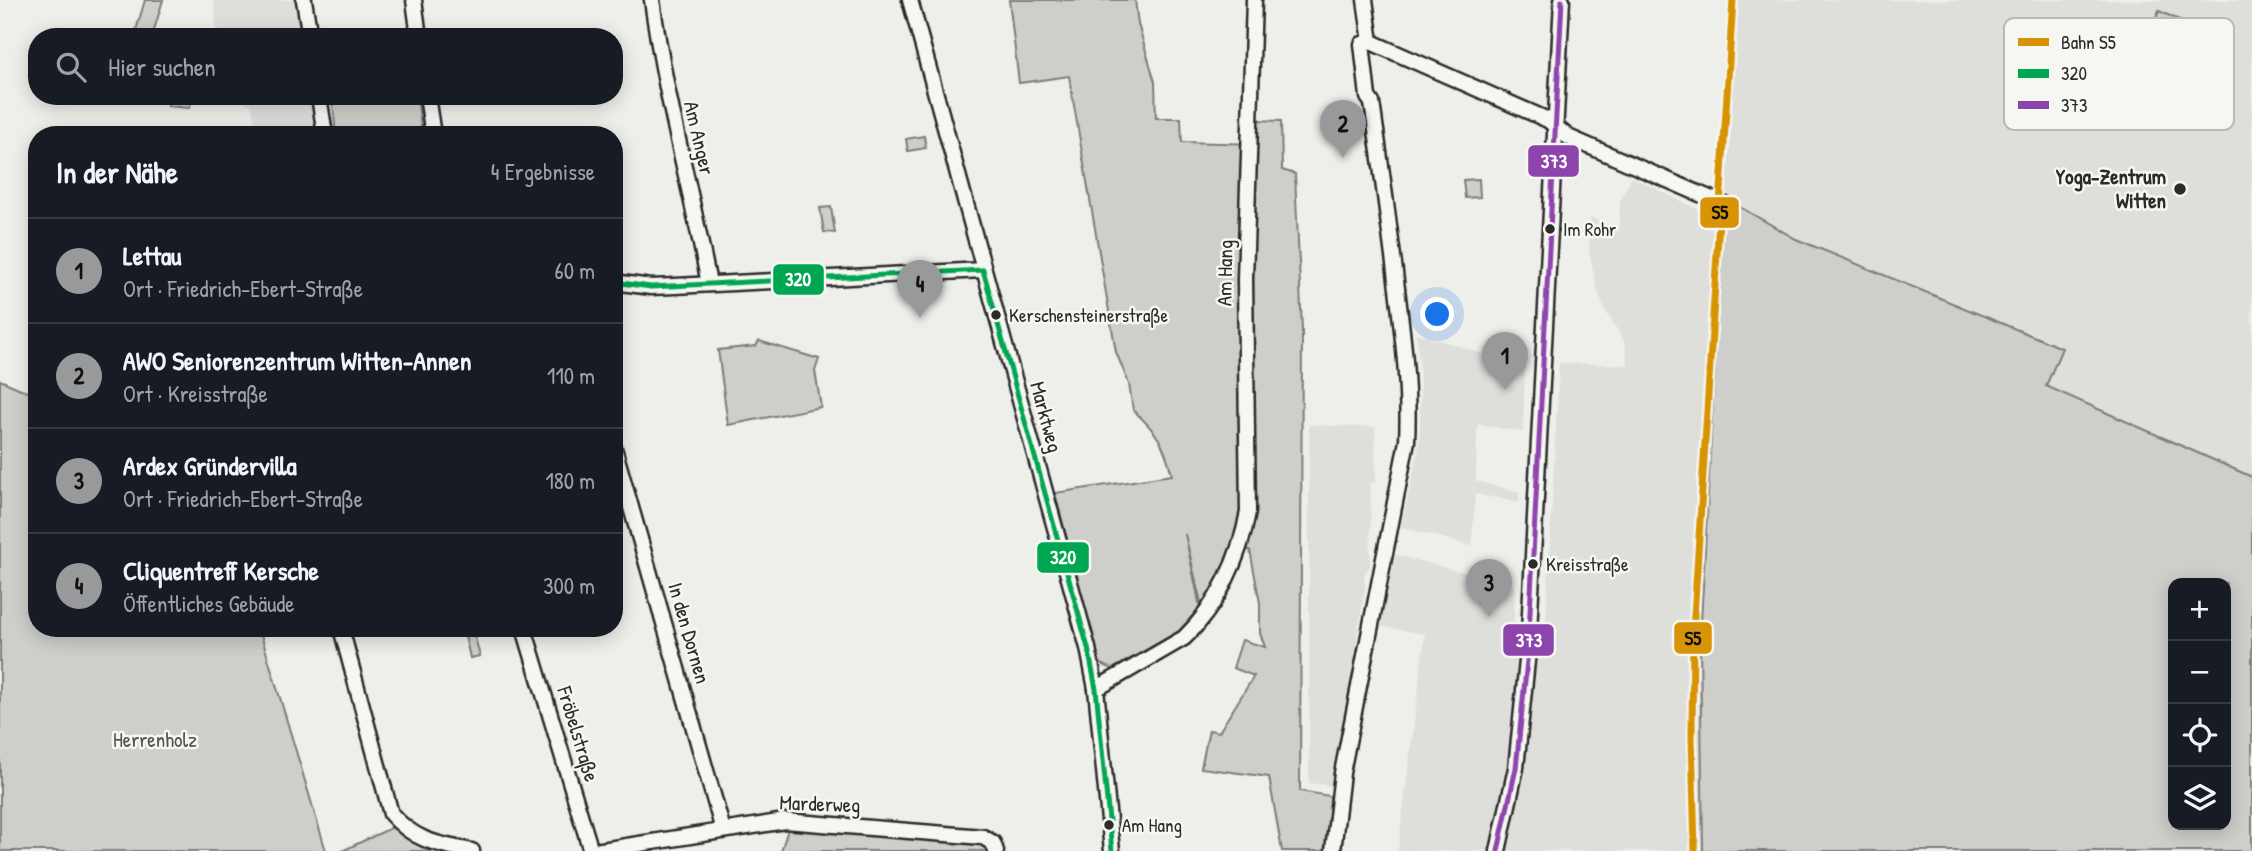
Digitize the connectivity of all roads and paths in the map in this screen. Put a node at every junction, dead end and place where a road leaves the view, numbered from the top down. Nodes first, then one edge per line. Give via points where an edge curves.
1 (304, 0) edge
2 (414, 0) edge
3 (652, 0) edge
4 (910, 0) edge
5 (1254, 0) edge
6 (1365, 0) edge
7 (1562, 0) edge
8 (309, 28) edge
9 (418, 28) edge
10 (1371, 42) junction
11 (320, 105) edge
12 (428, 105) edge
13 (324, 126) edge
14 (432, 126) edge
15 (1554, 127) junction
16 (1730, 206) dead end
17 (983, 270) junction
18 (623, 283) edge
19 (709, 284) junction
20 (623, 480) edge
21 (343, 637) edge
22 (527, 637) edge
23 (1096, 689) junction
24 (723, 830) junction
25 (472, 851) edge
26 (593, 851) edge
27 (996, 851) edge
28 (1112, 851) edge
29 (1334, 851) edge
30 (1498, 851) edge

1 - 8 street
2 - 9 street
3 - 19 street, Am Anger via 668,102
4 - 17 street, Marktweg
5 - 23 street, Am Hang via 1245,279 1248,512 1243,542 1194,628
6 - 10 street
7 - 15 street
10 - 15 street via 1548,120
10 - 29 street via 1363,44 1368,97 1409,403 1407,442 1342,773
11 - 13 street
12 - 14 street
15 - 16 street via 1567,137
15 - 30 street via 1528,651 1516,768
17 - 19 street
17 - 23 street, Marktweg
18 - 19 street via 651,287
20 - 24 street, In den Dornen
21 - 25 street via 391,814 419,838
22 - 26 street, Fröbelstraße
23 - 28 street, Marktweg
24 - 26 street, Marderweg
24 - 27 street, Marderweg via 785,821 872,826 983,837

